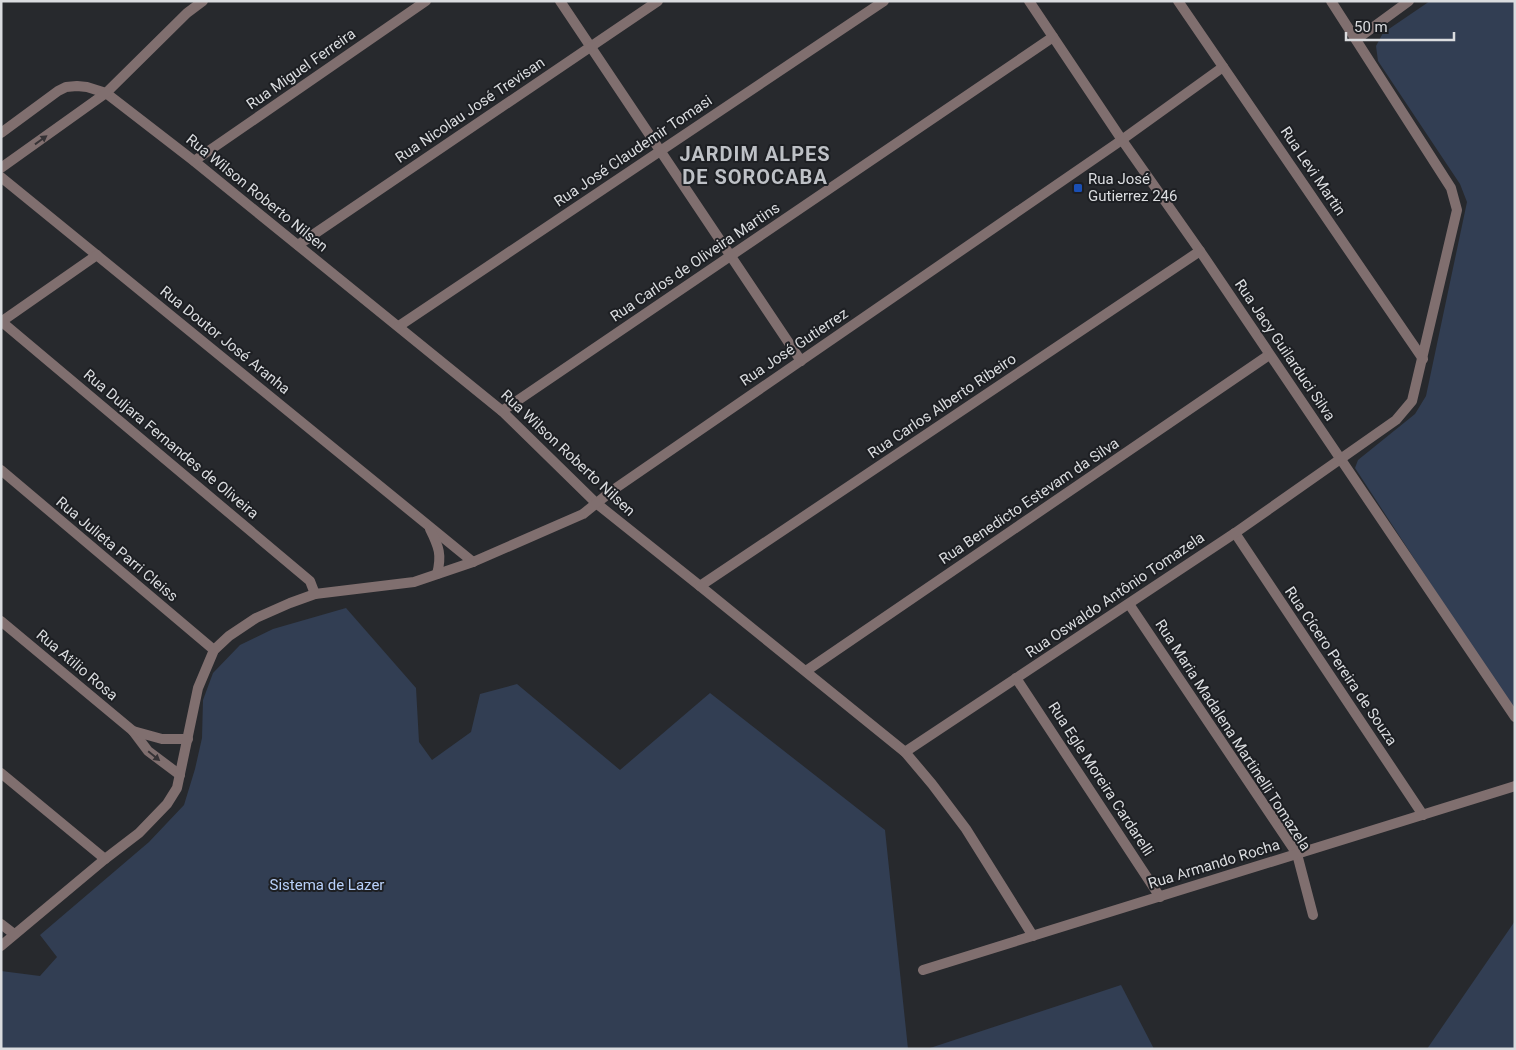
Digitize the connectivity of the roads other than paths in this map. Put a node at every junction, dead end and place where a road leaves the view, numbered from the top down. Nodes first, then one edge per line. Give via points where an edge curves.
1 (203, 1) edge
2 (426, 1) edge
3 (560, 1) edge
4 (658, 1) edge
5 (884, 1) edge
6 (1029, 1) edge
7 (1178, 1) edge
8 (1331, 1) edge
9 (1409, 1) edge
10 (1053, 37) junction
11 (1357, 39) junction
12 (590, 47) junction
13 (1224, 67) junction
14 (77, 86) junction
15 (106, 93) junction
16 (84, 109) junction
17 (1, 133) edge
18 (1122, 140) junction
19 (660, 151) junction
20 (194, 161) junction
21 (1, 168) edge
22 (1, 177) edge
23 (298, 244) junction
24 (1200, 251) junction
25 (97, 255) junction
26 (731, 256) junction
27 (1, 322) edge
28 (399, 326) junction
29 (1269, 354) junction
30 (1423, 358) junction
31 (801, 361) junction
32 (502, 411) junction
33 (1340, 459) junction
34 (1, 470) edge
35 (596, 503) junction
36 (429, 526) junction
37 (1235, 533) junction
38 (473, 562) junction
39 (437, 574) junction
40 (700, 586) junction
41 (315, 594) junction
42 (1129, 604) junction
43 (1, 622) edge
44 (214, 650) junction
45 (806, 671) junction
46 (1016, 678) junction
47 (1515, 717) edge
48 (133, 731) junction
49 (188, 739) junction
50 (905, 752) junction
51 (1, 773) edge
52 (180, 776) junction
53 (1515, 786) edge
54 (1423, 815) junction
55 (1297, 854) junction
56 (105, 859) junction
57 (1160, 897) junction
58 (1313, 915) dead end
59 (1, 924) edge
60 (14, 934) junction
61 (1033, 936) junction
62 (1, 946) edge
63 (923, 970) dead end

1 - 15 street
2 - 20 street, Rua Miguel Ferreira
3 - 12 street
4 - 12 street, Rua Nicolau José Trevisan
5 - 19 street, Rua José Claudemir Tomasi
6 - 10 street, Rua Jacy Guilarduci Silva
7 - 13 street, Rua Levi Martin
8 - 11 street, Rua Oswaldo Antônio Tomazela
9 - 11 street
10 - 18 street, Rua Jacy Guilarduci Silva
10 - 26 street, Rua Carlos de Oliveira Martins
11 - 30 street, Rua Oswaldo Antônio Tomazela via 1451,188 1456,210
12 - 19 street
12 - 23 street, Rua Nicolau José Trevisan
13 - 18 street, Rua José Gutierrez
13 - 30 street, Rua Levi Martin
14 - 15 street
14 - 16 street via 85,94
14 - 17 street via 58,91
15 - 16 street
15 - 20 street, Rua Wilson Roberto Nilsen
21 -> 16 street
18 - 24 street, Rua Jacy Guilarduci Silva
18 - 31 street, Rua José Gutierrez
19 - 26 street
19 - 28 street, Rua José Claudemir Tomasi
20 - 23 street, Rua Wilson Roberto Nilsen
22 - 25 street, Rua Doutor José Aranha
23 - 28 street, Rua Wilson Roberto Nilsen
24 - 29 street, Rua Jacy Guilarduci Silva
24 - 40 street, Rua Carlos Alberto Ribeiro
25 - 27 street
25 - 36 street, Rua Doutor José Aranha
26 - 31 street
26 - 32 street, Rua Carlos de Oliveira Martins
27 - 41 street, Rua Duljara Fernandes de Oliveira via 310,581
28 - 32 street, Rua Wilson Roberto Nilsen
29 - 33 street, Rua Jacy Guilarduci Silva
29 - 45 street, Rua Benedicto Estevam da Silva
30 - 33 street, Rua Oswaldo Antônio Tomazela via 1412,401 1396,420
31 - 35 street, Rua José Gutierrez
32 - 35 street, Rua Wilson Roberto Nilsen
33 - 37 street, Rua Oswaldo Antônio Tomazela
33 - 47 street, Rua Jacy Guilarduci Silva
34 - 44 street, Rua Julieta Parri Cleiss
35 - 38 street, Rua José Gutierrez via 583,514
35 - 40 street, Rua Wilson Roberto Nilsen
36 - 38 street, Rua Doutor José Aranha
36 - 39 street, Rua Doutor José Aranha via 439,545 441,561
37 - 42 street, Rua Oswaldo Antônio Tomazela
37 - 54 street, Rua Cícero Pereira de Souza
38 - 39 street, Rua José Gutierrez
39 - 41 street, Rua José Gutierrez via 414,582
40 - 45 street, Rua Wilson Roberto Nilsen
41 - 44 street, Rua José Gutierrez via 256,618
42 - 46 street, Rua Oswaldo Antônio Tomazela
42 - 55 street, Rua Maria Madalena Martinelli Tomazela
43 - 48 street, Rua Atilio Rosa
44 - 49 street via 198,688
45 - 50 street, Rua Wilson Roberto Nilsen
46 - 50 street, Rua Oswaldo Antônio Tomazela
46 - 57 street, Rua Egle Moreira Cardarelli
48 - 49 street, Rua Atilio Rosa via 162,739
48 -> 52 street, Rua Atilio Rosa via 148,751
49 - 52 street
50 - 61 street, Rua Wilson Roberto Nilsen via 966,829
51 - 56 street
52 - 56 street via 167,804
53 - 54 street, Rua Armando Rocha
54 - 55 street, Rua Armando Rocha
55 - 57 street, Rua Armando Rocha
55 - 58 street, Rua Maria Madalena Martinelli Tomazela
56 - 60 street
57 - 61 street, Rua Armando Rocha
59 - 60 street
60 - 62 street
61 - 63 street, Rua Armando Rocha

